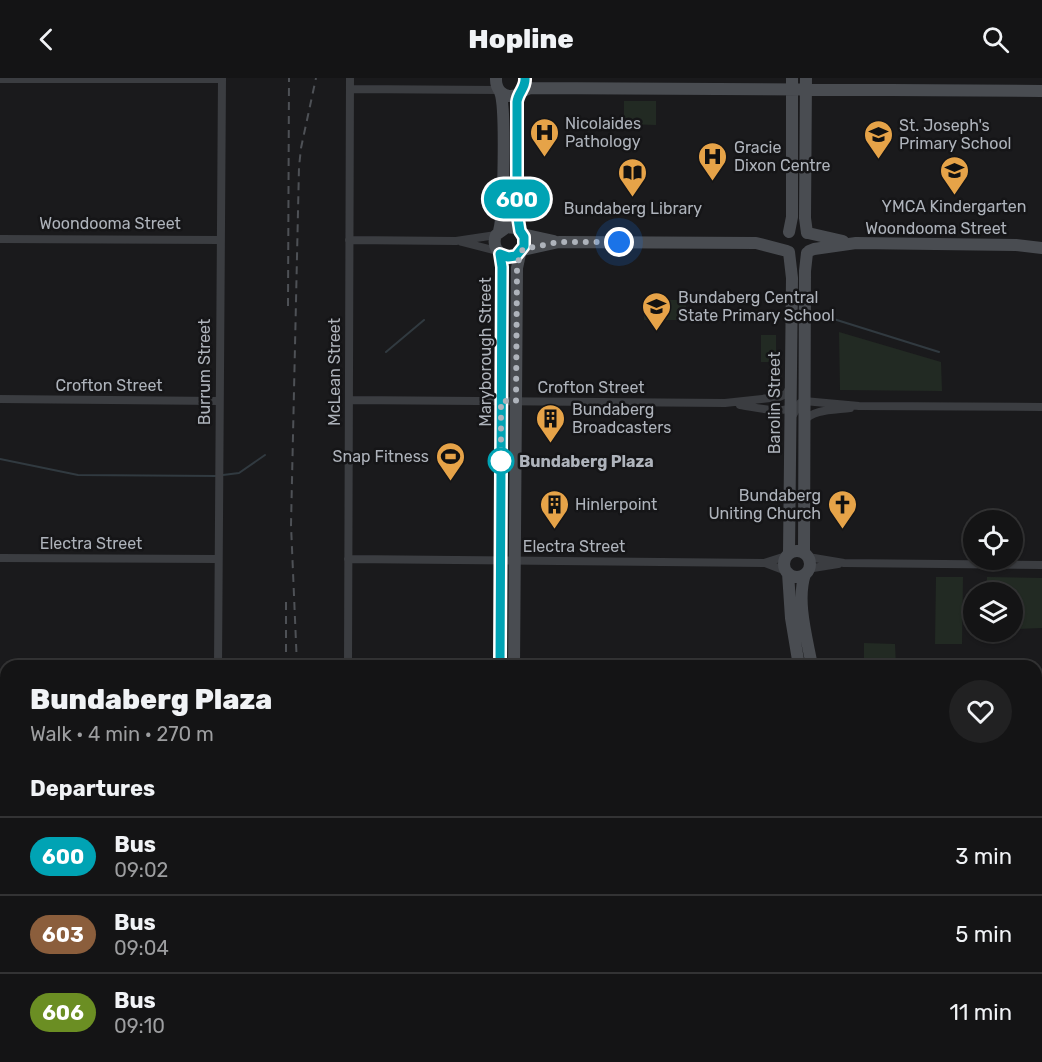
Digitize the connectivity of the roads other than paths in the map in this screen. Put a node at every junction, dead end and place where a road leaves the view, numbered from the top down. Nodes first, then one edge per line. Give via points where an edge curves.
1 (350, 78) edge
2 (525, 78) edge
3 (933, 78) edge
4 (0, 79) edge
5 (222, 79) edge
6 (555, 83) edge
7 (682, 84) edge
8 (792, 84) edge
9 (806, 84) edge
10 (498, 87) edge
11 (350, 89) junction
12 (933, 91) junction
13 (1042, 91) edge
14 (520, 93) junction
15 (521, 232) junction
16 (498, 233) junction
17 (789, 233) junction
18 (808, 233) junction
19 (0, 239) edge
20 (220, 240) junction
21 (349, 240) junction
22 (456, 241) junction
23 (1042, 241) edge
24 (559, 242) junction
25 (756, 243) junction
26 (856, 243) junction
27 (1016, 244) junction
28 (1042, 248) edge
29 (499, 252) junction
30 (521, 252) junction
31 (788, 252) junction
32 (808, 252) junction
33 (791, 383) junction
34 (804, 386) junction
35 (0, 399) edge
36 (219, 400) junction
37 (348, 400) junction
38 (501, 401) junction
39 (516, 401) junction
40 (804, 401) junction
41 (725, 403) junction
42 (859, 406) junction
43 (1042, 407) edge
44 (791, 415) junction
45 (804, 425) junction
46 (806, 554) junction
47 (787, 555) junction
48 (0, 558) edge
49 (218, 559) junction
50 (348, 559) junction
51 (500, 561) junction
52 (515, 561) junction
53 (765, 563) junction
54 (844, 563) junction
55 (1042, 565) edge
56 (787, 572) junction
57 (806, 573) junction
58 (218, 660) edge
59 (348, 660) edge
60 (500, 660) edge
61 (514, 660) edge
62 (798, 660) edge
63 (811, 660) edge

1 - 11 street, McLean Street
2 - 14 street
3 - 12 street
4 - 5 street
5 - 20 street, Burrum Street
6 - 7 street
6 - 14 street
7 - 8 street
8 - 9 street
8 - 17 street
9 - 12 street
9 - 18 street
10 - 11 street
10 - 14 street via 511,96
10 - 16 street via 503,123 502,214
11 - 21 street, McLean Street
12 - 13 street
14 - 15 street via 517,212
15 - 16 street via 507,227
15 - 24 street
15 - 30 street via 525,242
16 - 22 street
16 - 29 street via 494,243
17 - 18 street via 800,229
17 - 25 street
17 - 31 street via 785,244
18 - 26 street, Woondooma Street
18 - 32 street via 812,244
19 - 20 street, Woondooma Street
20 - 36 street, Burrum Street
21 - 22 street
21 - 37 street, McLean Street
22 - 29 street
23 - 27 street, Woondooma Street
24 - 25 street
24 - 30 street
25 - 31 street
26 - 27 street, Woondooma Street
26 - 32 street, Woondooma Street
27 - 28 street, Woondooma Street
29 - 30 street via 508,257
29 - 38 street, Maryborough Street
30 - 39 street, Maryborough Street via 517,268
31 - 32 street via 798,256
31 - 33 street, Barolin Street via 792,269
32 - 34 street, Barolin Street
33 - 41 street, Crofton Street via 779,397
33 - 44 street, Barolin Street
34 - 40 street, Barolin Street
34 - 44 street
35 - 36 street, Crofton Street
36 - 49 street, Burrum Street
37 - 38 street, Crofton Street
37 - 50 street, McLean Street
38 - 39 street, Crofton Street
38 - 51 street, Maryborough Street
39 - 41 street, Crofton Street
39 - 52 street, Maryborough Street
40 - 42 street
40 - 44 street
40 - 45 street, Barolin Street
41 - 44 street, Crofton Street via 778,409
42 - 43 street
42 - 45 street via 813,413
44 - 47 street, Barolin Street
45 - 46 street, Barolin Street
46 - 47 street via 796,551
46 - 54 street
46 - 57 street via 810,564
47 - 53 street, Electra Street
47 - 56 street
48 - 49 street, Electra Street
49 - 58 street, Burrum Street
50 - 51 street, Electra Street
50 - 59 street, McLean Street
51 - 52 street, Electra Street
51 - 60 street, Maryborough Street
52 - 53 street, Electra Street
52 - 61 street, Maryborough Street
53 - 56 street, Electra Street
54 - 55 street
54 - 57 street via 813,568
56 - 57 street via 797,577
56 - 62 street
57 - 63 street via 803,611

